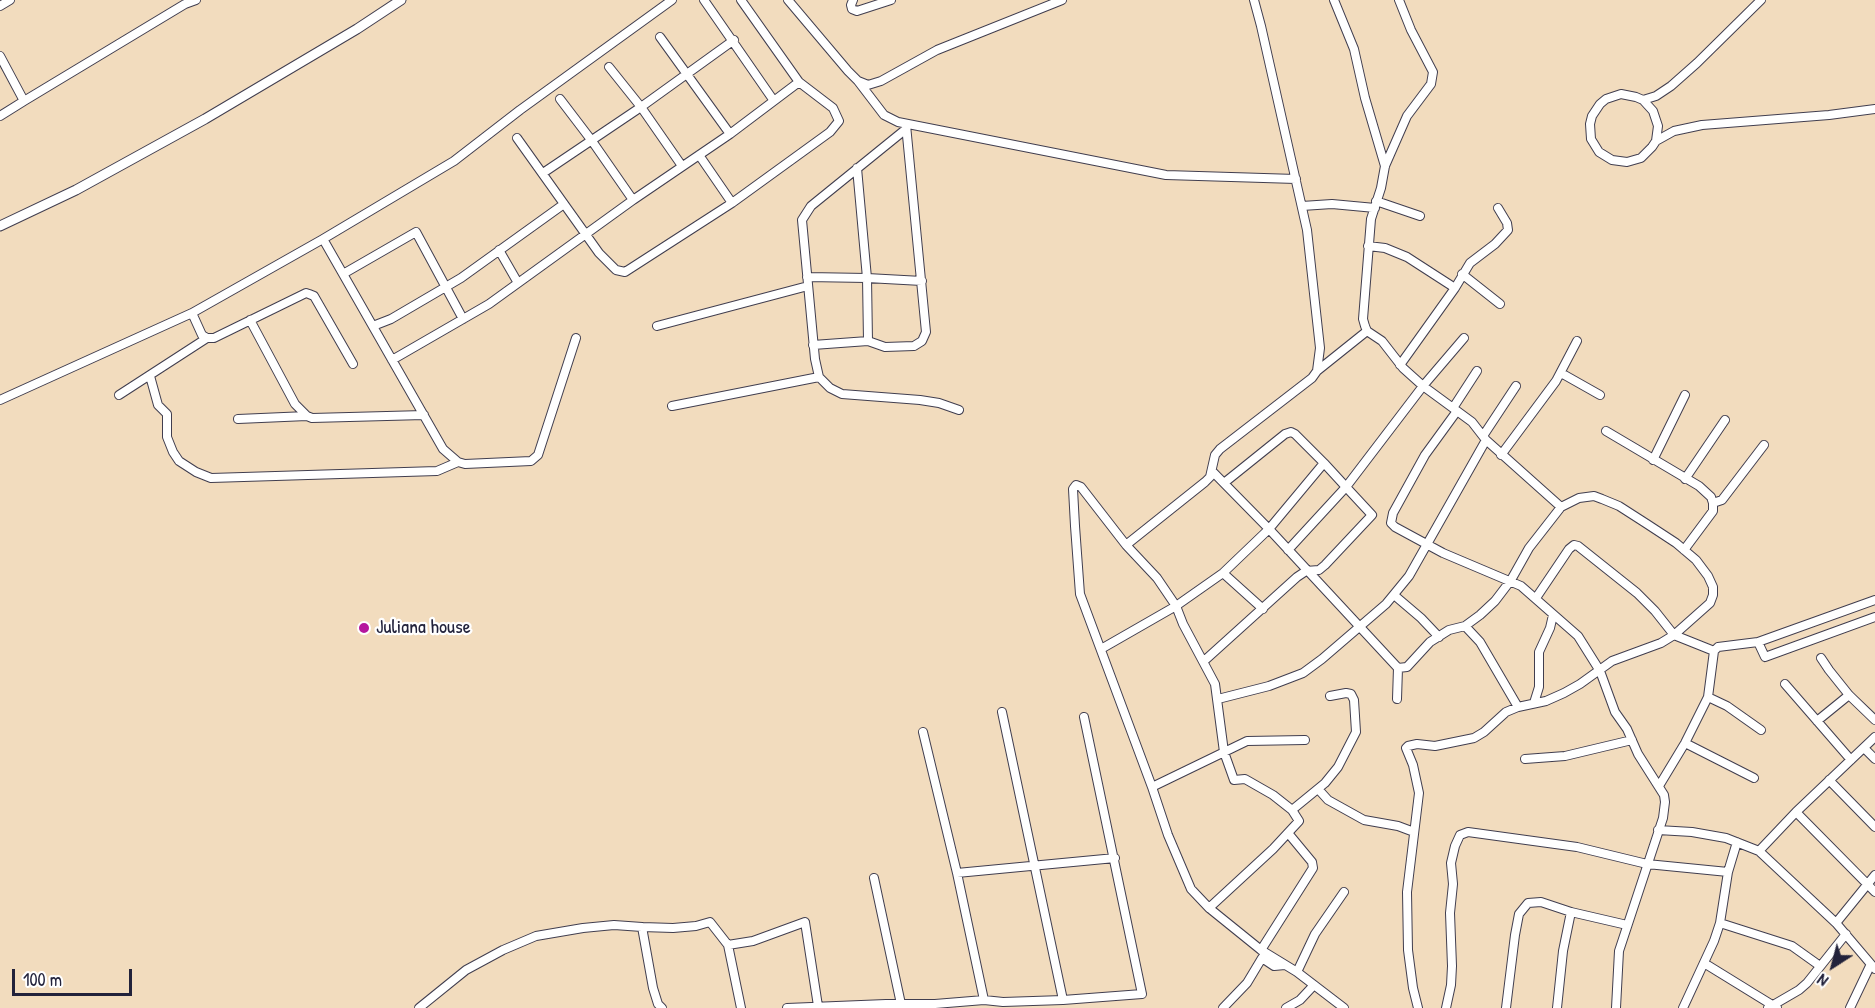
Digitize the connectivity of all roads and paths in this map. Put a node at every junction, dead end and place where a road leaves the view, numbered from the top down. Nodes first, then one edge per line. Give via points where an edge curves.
1 (10, 0) edge
2 (196, 0) edge
3 (401, 0) edge
4 (672, 0) edge
5 (704, 0) edge
6 (741, 0) edge
7 (788, 0) edge
8 (853, 0) edge
9 (891, 0) edge
10 (1062, 0) edge
11 (1254, 0) edge
12 (1334, 0) edge
13 (1400, 0) edge
14 (1761, 0) edge
15 (182, 2) edge
16 (0, 6) edge
17 (660, 37) dead end
18 (734, 40) junction
19 (0, 56) edge
20 (609, 67) dead end
21 (687, 75) junction
22 (858, 81) junction
23 (799, 82) junction
24 (560, 99) dead end
25 (1643, 100) junction
26 (24, 101) junction
27 (774, 101) junction
28 (641, 107) junction
29 (1875, 109) edge
30 (0, 116) edge
31 (906, 127) junction
32 (730, 134) junction
33 (517, 138) dead end
34 (592, 141) junction
35 (1656, 141) junction
36 (699, 155) junction
37 (682, 166) junction
38 (1385, 166) junction
39 (857, 168) junction
40 (543, 173) junction
41 (1296, 179) junction
42 (633, 200) junction
43 (732, 203) junction
44 (564, 204) junction
45 (1376, 205) junction
46 (1302, 207) junction
47 (1498, 208) dead end
48 (1420, 216) dead end
49 (0, 226) edge
50 (585, 234) junction
51 (323, 239) junction
52 (1368, 246) junction
53 (499, 250) junction
54 (343, 274) junction
55 (1462, 274) junction
56 (807, 277) junction
57 (867, 278) junction
58 (922, 281) junction
59 (518, 283) junction
60 (447, 286) junction
61 (808, 286) junction
62 (1455, 288) junction
63 (1500, 304) dead end
64 (192, 313) junction
65 (463, 319) junction
66 (250, 320) junction
67 (373, 326) junction
68 (657, 326) dead end
69 (1367, 331) junction
70 (207, 338) junction
71 (576, 338) dead end
72 (1464, 338) dead end
73 (868, 340) junction
74 (1577, 341) dead end
75 (813, 345) junction
76 (392, 360) junction
77 (353, 364) dead end
78 (1400, 365) junction
79 (1317, 370) junction
80 (1477, 370) dead end
81 (1561, 373) junction
82 (150, 376) junction
83 (819, 377) junction
84 (1423, 386) junction
85 (1516, 386) dead end
86 (119, 395) dead end
87 (1600, 395) dead end
88 (1685, 395) dead end
89 (0, 400) edge
90 (672, 406) dead end
91 (959, 410) dead end
92 (1455, 410) junction
93 (424, 415) junction
94 (307, 416) junction
95 (238, 419) dead end
96 (1725, 420) dead end
97 (1606, 432) dead end
98 (1484, 438) junction
99 (1764, 445) dead end
100 (1502, 455) junction
101 (1653, 460) junction
102 (458, 462) junction
103 (1324, 463) junction
104 (1212, 471) junction
105 (1685, 479) junction
106 (1224, 483) junction
107 (1346, 487) junction
108 (1713, 503) junction
109 (1561, 507) junction
110 (1269, 529) junction
111 (1428, 544) junction
112 (1126, 545) junction
113 (1288, 550) junction
114 (1684, 550) junction
115 (1306, 571) junction
116 (1223, 573) junction
117 (1511, 580) junction
118 (1394, 595) junction
119 (1536, 598) junction
120 (1875, 600) edge
121 (1176, 606) junction
122 (1263, 609) junction
123 (1553, 615) junction
124 (1875, 617) edge
125 (1465, 626) junction
126 (1360, 627) junction
127 (1674, 635) junction
128 (1439, 637) junction
129 (1758, 642) junction
130 (1101, 649) junction
131 (1713, 651) junction
132 (1821, 658) dead end
133 (1204, 661) junction
134 (1398, 668) junction
135 (1600, 671) junction
136 (1785, 684) dead end
137 (1849, 695) junction
138 (1330, 696) dead end
139 (1708, 697) junction
140 (1218, 699) junction
141 (1397, 699) dead end
142 (1534, 703) junction
143 (1518, 706) junction
144 (1002, 712) dead end
145 (1084, 717) dead end
146 (1875, 720) edge
147 (1817, 721) junction
148 (1761, 730) dead end
149 (923, 732) dead end
150 (1875, 737) edge
151 (1305, 740) dead end
152 (1632, 740) junction
153 (1685, 743) junction
154 (1864, 748) junction
155 (1224, 752) junction
156 (1525, 759) dead end
157 (1875, 759) edge
158 (1851, 760) junction
159 (1754, 778) dead end
160 (1829, 780) junction
161 (1659, 786) junction
162 (1152, 787) junction
163 (1319, 790) junction
164 (1292, 810) junction
165 (1796, 812) junction
166 (1875, 827) edge
167 (1658, 831) junction
168 (1414, 832) junction
169 (1288, 833) junction
170 (1737, 842) junction
171 (1760, 851) junction
172 (1115, 858) junction
173 (1647, 864) junction
174 (1034, 866) junction
175 (1728, 872) junction
176 (957, 873) junction
177 (1875, 875) edge
178 (874, 878) dead end
179 (1866, 884) junction
180 (1344, 892) dead end
181 (1875, 892) edge
182 (1209, 908) junction
183 (1571, 912) junction
184 (1720, 923) junction
185 (1836, 923) junction
186 (1628, 925) junction
187 (642, 927) junction
188 (1846, 934) junction
189 (728, 945) junction
190 (1261, 950) junction
191 (1704, 963) junction
192 (1285, 965) junction
193 (1820, 966) junction
194 (1873, 967) edge
195 (1296, 972) junction
196 (1314, 985) junction
197 (984, 1000) junction
198 (1063, 1000) junction
199 (901, 1004) junction
200 (818, 1006) junction
201 (1772, 1007) edge
202 (419, 1008) edge
203 (662, 1008) edge
204 (741, 1008) edge
205 (787, 1008) edge
206 (1223, 1008) edge
207 (1286, 1008) edge
208 (1344, 1008) edge
209 (1418, 1008) edge
210 (1446, 1008) edge
211 (1506, 1008) edge
212 (1557, 1008) edge
213 (1616, 1008) edge
214 (1683, 1008) edge
215 (1850, 1008) edge

1 - 16 street
2 - 15 street
3 - 49 street via 205,119 76,190
4 - 51 street via 454,161
5 - 18 street
6 - 23 street
7 - 22 street
8 - 9 street via 850,5 857,11
10 - 22 street via 937,50 881,81 868,85
11 - 41 street
12 - 38 street via 1354,49
13 - 38 street via 1433,72 1431,84 1407,116
14 - 25 street via 1671,86
15 - 26 street
17 - 21 street
18 - 21 street
18 - 27 street
19 - 26 street
20 - 28 street
21 - 28 street
21 - 32 street
22 - 31 street via 884,115
23 - 27 street
23 - 43 street via 833,108 839,121 830,132
24 - 34 street
25 - 35 street via 1656,118
25 - 35 street via 1621,94 1600,104 1590,123 1591,139 1605,157 1627,162 1641,158
26 - 30 street
27 - 32 street
28 - 34 street
28 - 37 street
29 - 35 street via 1702,125 1674,131
31 - 39 street
31 - 41 street via 1166,175
31 - 58 street
32 - 36 street
33 - 40 street
34 - 40 street
34 - 42 street
36 - 37 street
36 - 43 street
37 - 42 street
38 - 45 street
39 - 56 street via 811,206 802,220
39 - 57 street
40 - 44 street
41 - 46 street
42 - 50 street
43 - 50 street via 625,272 613,267
44 - 50 street
44 - 53 street
45 - 46 street
45 - 48 street
45 - 52 street
46 - 79 street via 1320,348
47 - 55 street via 1508,230 1474,258
50 - 59 street
51 - 54 street
51 - 64 street
52 - 62 street via 1407,257
52 - 69 street via 1363,319
53 - 59 street
53 - 60 street
54 - 60 street via 416,232
54 - 67 street
55 - 62 street
55 - 63 street
56 - 57 street
56 - 61 street
57 - 58 street
57 - 73 street
58 - 73 street via 926,332 921,341 914,346 885,347
59 - 65 street
60 - 65 street
60 - 67 street
61 - 68 street
61 - 75 street
62 - 78 street
64 - 70 street
64 - 89 street
65 - 76 street
66 - 70 street
66 - 77 street via 306,293 314,296
66 - 94 street via 295,404
67 - 76 street
69 - 78 street via 1382,341
69 - 79 street
70 - 82 street
71 - 102 street via 538,456 531,461
72 - 84 street
73 - 75 street
74 - 81 street
75 - 83 street
76 - 93 street
78 - 84 street
79 - 104 street via 1312,378 1220,449 1212,462
80 - 92 street
81 - 87 street
81 - 100 street
82 - 86 street
82 - 102 street via 158,405 167,414 167,437 173,452 179,461 211,478 437,471
83 - 90 street
83 - 91 street via 842,394 920,400
84 - 92 street
84 - 107 street
85 - 98 street
88 - 101 street
92 - 98 street via 1472,422
92 - 111 street via 1391,518 1395,527
93 - 94 street
93 - 102 street via 443,449
94 - 95 street
96 - 105 street
97 - 101 street
98 - 100 street
98 - 111 street
99 - 108 street via 1722,500
100 - 109 street
101 - 105 street
103 - 106 street via 1291,432
103 - 107 street
103 - 110 street
104 - 106 street
104 - 112 street via 1205,482
105 - 108 street via 1699,486
106 - 110 street
107 - 113 street
107 - 115 street via 1372,515 1325,565
108 - 114 street via 1708,521
109 - 114 street via 1587,496 1602,499 1619,506
109 - 117 street via 1529,548
110 - 113 street
110 - 116 street
111 - 117 street
111 - 118 street
112 - 121 street via 1157,578
112 - 130 street via 1076,485 1073,489 1080,594
113 - 115 street
114 - 127 street via 1708,576 1713,595 1710,603
115 - 122 street
115 - 126 street
116 - 121 street
116 - 122 street
117 - 119 street
117 - 125 street via 1495,601
118 - 126 street
118 - 128 street
119 - 123 street
119 - 127 street via 1569,549 1578,546 1637,592
120 - 129 street
121 - 130 street
121 - 133 street
122 - 133 street
123 - 135 street via 1578,636
123 - 142 street via 1539,652 1539,687
124 - 129 street via 1765,657
125 - 128 street
125 - 143 street via 1480,642
126 - 134 street
126 - 140 street via 1303,673
127 - 131 street
127 - 135 street via 1623,655
128 - 134 street via 1407,667
129 - 131 street
130 - 162 street
131 - 139 street
132 - 137 street
133 - 140 street
134 - 141 street
135 - 142 street via 1564,693
135 - 152 street via 1615,712
136 - 147 street
137 - 146 street
137 - 147 street
138 - 163 street via 1351,694 1356,732 1338,767
139 - 148 street
139 - 153 street
140 - 155 street
142 - 143 street
143 - 168 street via 1474,738 1435,746 1408,746 1419,793
144 - 174 street
145 - 172 street
147 - 158 street
149 - 176 street
150 - 154 street
151 - 155 street via 1247,741
152 - 156 street via 1565,756
152 - 161 street
153 - 159 street
153 - 161 street
154 - 157 street
154 - 158 street
155 - 162 street
155 - 164 street via 1234,780 1245,779
158 - 160 street
160 - 165 street
160 - 166 street
161 - 167 street via 1665,802
162 - 182 street via 1191,889
163 - 164 street
163 - 168 street via 1328,800 1364,820
164 - 169 street via 1299,821
165 - 171 street
165 - 179 street
167 - 170 street via 1692,832
167 - 173 street
168 - 209 street via 1407,892 1408,950
169 - 182 street
169 - 190 street via 1313,868
170 - 171 street
170 - 175 street
171 - 185 street
172 - 174 street
172 - 198 street via 1143,994
173 - 175 street
173 - 186 street
173 - 210 street via 1577,847 1468,832 1460,835 1451,863 1452,966
174 - 176 street
174 - 198 street
175 - 184 street
176 - 197 street
177 - 179 street
178 - 199 street
179 - 181 street
179 - 185 street
180 - 195 street via 1315,934
182 - 190 street
183 - 186 street
183 - 211 street via 1541,902 1528,903 1523,908 1515,935
183 - 212 street
184 - 191 street
184 - 193 street via 1792,946
185 - 188 street
186 - 213 street via 1619,951
187 - 189 street via 710,922
187 - 202 street via 614,925 536,936 466,970
187 - 203 street via 652,988
188 - 193 street
188 - 194 street
189 - 200 street via 753,941 804,922
189 - 204 street
190 - 192 street
191 - 201 street via 1756,993
191 - 214 street
192 - 195 street
192 - 206 street via 1274,966 1262,958 1252,976
193 - 201 street via 1799,990
194 - 215 street
195 - 196 street
196 - 207 street
196 - 208 street
197 - 198 street
197 - 199 street
199 - 200 street
200 - 205 street

